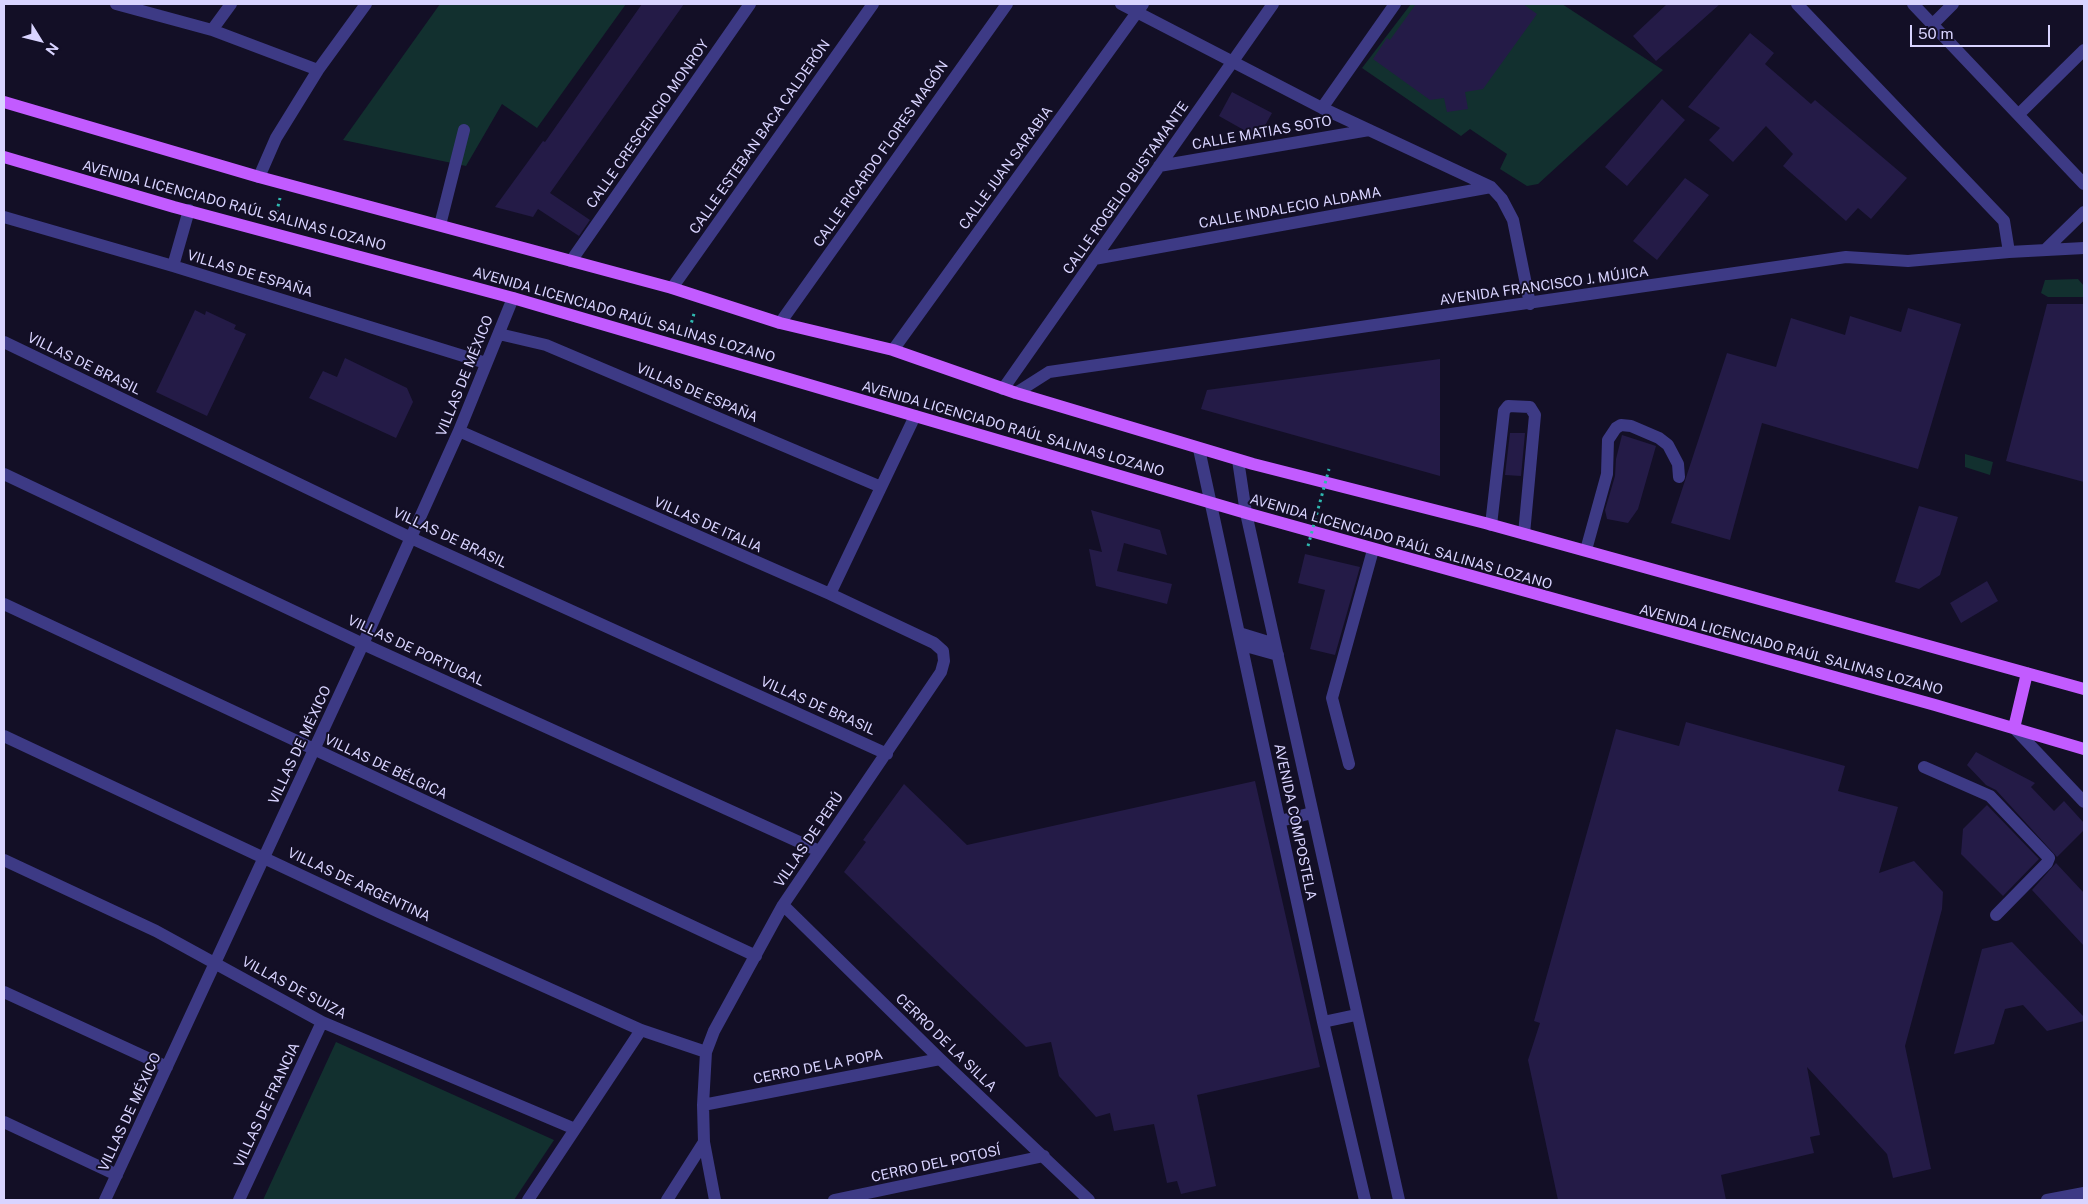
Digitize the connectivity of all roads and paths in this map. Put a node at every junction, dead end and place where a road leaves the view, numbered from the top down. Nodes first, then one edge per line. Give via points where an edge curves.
1 (116, 4) edge
2 (231, 4) edge
3 (366, 4) edge
4 (750, 4) edge
5 (873, 4) edge
6 (1007, 4) edge
7 (1121, 4) edge
8 (1272, 4) edge
9 (1395, 4) edge
10 (1798, 4) edge
11 (1913, 4) edge
12 (1953, 4) edge
13 (1140, 8) edge
14 (1933, 24) junction
15 (212, 30) junction
16 (2084, 50) edge
17 (1233, 61) junction
18 (318, 70) junction
19 (4, 102) edge
20 (1322, 108) junction
21 (2019, 114) junction
22 (464, 130) dead end
23 (1369, 130) junction
24 (4, 157) edge
25 (1159, 166) junction
26 (259, 177) junction
27 (283, 183) junction
28 (2084, 184) edge
29 (1491, 187) junction
30 (189, 210) junction
31 (2084, 212) edge
32 (4, 217) edge
33 (440, 225) junction
34 (2066, 229) junction
35 (272, 233) junction
36 (2084, 248) edge
37 (2045, 250) junction
38 (2009, 252) junction
39 (1094, 259) junction
40 (571, 261) junction
41 (173, 266) junction
42 (672, 288) junction
43 (699, 297) junction
44 (513, 298) junction
45 (1530, 304) junction
46 (780, 322) junction
47 (499, 334) junction
48 (4, 342) edge
49 (684, 348) junction
50 (893, 350) junction
51 (486, 363) junction
52 (1003, 389) junction
53 (1016, 393) junction
54 (916, 416) junction
55 (459, 431) junction
56 (1199, 449) junction
57 (1238, 460) junction
58 (1329, 469) dead end
59 (4, 474) edge
60 (1678, 477) dead end
61 (881, 488) junction
62 (1210, 501) junction
63 (1246, 514) junction
64 (1491, 525) junction
65 (1524, 534) junction
66 (411, 538) junction
67 (1308, 546) dead end
68 (1373, 550) junction
69 (1586, 550) junction
70 (830, 594) junction
71 (4, 604) edge
72 (1240, 639) junction
73 (364, 644) junction
74 (1276, 649) junction
75 (943, 651) joint
76 (2027, 673) junction
77 (2084, 689) edge
78 (2014, 728) junction
79 (4, 736) edge
80 (314, 750) junction
81 (2084, 750) edge
82 (887, 754) junction
83 (1349, 764) dead end
84 (1924, 767) dead end
85 (2084, 802) edge
86 (1312, 813) junction
87 (1280, 821) junction
88 (819, 851) junction
89 (265, 858) junction
90 (4, 860) edge
91 (783, 905) junction
92 (1996, 915) dead end
93 (756, 956) junction
94 (216, 963) junction
95 (4, 992) edge
96 (1356, 1015) junction
97 (322, 1022) junction
98 (1323, 1022) junction
99 (641, 1030) junction
100 (706, 1052) junction
101 (940, 1059) junction
102 (167, 1067) junction
103 (703, 1105) junction
104 (4, 1122) edge
105 (575, 1129) junction
106 (704, 1142) junction
107 (1044, 1156) junction
108 (117, 1175) junction
109 (2084, 1192) edge
110 (106, 1200) edge
111 (239, 1200) edge
112 (528, 1200) edge
113 (667, 1200) edge
114 (715, 1200) edge
115 (834, 1200) edge
116 (1089, 1200) edge
117 (1365, 1200) edge
118 (1399, 1200) edge
119 (2047, 1200) edge

1 - 15 street
2 - 15 street
3 - 18 street
4 - 40 street, CALLE CRESCENCIO MONROY
5 - 42 street, CALLE ESTEBAN BACA CALDERÓN
6 - 46 street, CALLE RICARDO FLORES MAGÓN
7 - 13 street
8 - 17 street, CALLE ROGELIO BUSTAMANTE
9 - 20 street
10 - 38 street via 2004,222
11 - 14 street
12 - 14 street
13 - 17 street
13 - 50 street, CALLE JUAN SARABIA
14 - 21 street
15 - 18 street
16 - 21 street
17 - 20 street
17 - 25 street, CALLE ROGELIO BUSTAMANTE
18 - 26 street via 276,138
19 - 26 main road
20 - 23 street
21 - 28 street
22 - 33 street
23 - 25 street, CALLE MATIAS SOTO
23 - 29 street
24 - 30 main road, AVENIDA LICENCIADO RAÚL SALINAS LOZANO
25 - 39 street, CALLE ROGELIO BUSTAMANTE
26 - 27 main road
27 - 33 main road
27 - 35 path
29 - 39 street, CALLE INDALECIO ALDAMA
29 - 45 street via 1513,220
30 - 35 main road, AVENIDA LICENCIADO RAÚL SALINAS LOZANO
30 - 41 street
31 - 34 street
32 - 41 street, VILLAS DE ESPAÑA
33 - 40 main road
34 - 36 street
34 - 37 street
35 - 44 main road, AVENIDA LICENCIADO RAÚL SALINAS LOZANO
36 - 37 street, AVENIDA FRANCISCO J. MÚJICA
37 - 38 street, AVENIDA FRANCISCO J. MÚJICA
38 - 45 street, AVENIDA FRANCISCO J. MÚJICA via 1908,261 1846,257
39 - 52 street, CALLE ROGELIO BUSTAMANTE
40 - 42 main road
41 - 51 street, VILLAS DE ESPAÑA
42 - 43 main road
43 - 46 main road
43 - 49 path
44 - 47 street, VILLAS DE MÉXICO
44 - 49 main road, AVENIDA LICENCIADO RAÚL SALINAS LOZANO
45 - 53 street, AVENIDA FRANCISCO J. MÚJICA via 1049,372
46 - 50 main road
47 - 51 street, VILLAS DE MÉXICO
47 - 61 street, VILLAS DE ESPAÑA via 546,345
48 - 66 street, VILLAS DE BRASIL
49 - 54 main road, AVENIDA LICENCIADO RAÚL SALINAS LOZANO
50 - 52 main road
51 - 55 street, VILLAS DE MÉXICO
52 - 53 main road
53 - 56 main road
54 - 61 street
54 - 62 main road, AVENIDA LICENCIADO RAÚL SALINAS LOZANO
55 - 66 street, VILLAS DE MÉXICO
55 - 70 street, VILLAS DE ITALIA
56 - 57 main road
56 - 62 street, AVENIDA COMPOSTELA
57 - 63 street, AVENIDA COMPOSTELA
57 - 64 main road
58 - 67 path, bridge
59 - 73 street, VILLAS DE PORTUGAL
60 - 69 street via 1678,464 1668,446 1659,438 1631,426 1616,428 1608,440 1607,474
61 - 70 street
62 - 63 main road, AVENIDA LICENCIADO RAÚL SALINAS LOZANO
62 - 72 street, AVENIDA COMPOSTELA
63 - 68 main road, AVENIDA LICENCIADO RAÚL SALINAS LOZANO
63 - 74 street, AVENIDA COMPOSTELA
64 - 65 main road
64 - 65 street via 1504,411 1508,406 1530,407 1535,415
65 - 69 main road
66 - 73 street, VILLAS DE MÉXICO
66 - 82 street, VILLAS DE BRASIL
68 - 78 main road, AVENIDA LICENCIADO RAÚL SALINAS LOZANO
68 - 83 street via 1332,698
69 - 76 main road
70 - 75 street, VILLAS DE ITALIA via 934,643
71 - 80 street, VILLAS DE BÉLGICA
72 - 74 street
72 - 87 street, AVENIDA COMPOSTELA
73 - 80 street, VILLAS DE MÉXICO
73 - 88 street, VILLAS DE PORTUGAL
74 - 86 street, AVENIDA COMPOSTELA
75 - 82 street, VILLAS DE PERÚ via 941,672
76 - 77 main road
76 - 78 main road
78 - 81 main road, AVENIDA LICENCIADO RAÚL SALINAS LOZANO
78 - 85 street
79 - 89 street, VILLAS DE ARGENTINA
80 - 89 street, VILLAS DE MÉXICO
80 - 93 street, VILLAS DE BÉLGICA
82 - 88 street, VILLAS DE PERÚ
84 - 92 street via 1990,796 2049,858
86 - 87 street
86 - 96 street, AVENIDA COMPOSTELA
87 - 98 street, AVENIDA COMPOSTELA
88 - 91 street, VILLAS DE PERÚ
89 - 94 street, VILLAS DE MÉXICO
89 - 99 street, VILLAS DE ARGENTINA
90 - 94 street, VILLAS DE SUIZA via 131,918
91 - 93 street, VILLAS DE PERÚ
91 - 101 street, CERRO DE LA SILLA
93 - 100 street, VILLAS DE PERÚ via 714,1031
94 - 97 street, VILLAS DE SUIZA
94 - 102 street, VILLAS DE MÉXICO
95 - 102 street
96 - 98 street
96 - 118 street, AVENIDA COMPOSTELA
97 - 105 street, VILLAS DE SUIZA
97 - 111 street, VILLAS DE FRANCIA
98 - 117 street, AVENIDA COMPOSTELA
99 - 100 street, VILLAS DE ARGENTINA
99 - 105 street
100 - 103 street, VILLAS DE PERÚ
101 - 103 street, CERRO DE LA POPA
101 - 107 street, CERRO DE LA SILLA
102 - 108 street, VILLAS DE MÉXICO
103 - 106 street, VILLAS DE PERÚ
104 - 108 street
105 - 112 street
106 - 113 street
106 - 114 street, VILLAS DE PERÚ
107 - 115 street, CERRO DEL POTOSÍ
107 - 116 street, CERRO DE LA SILLA
108 - 110 street, VILLAS DE MÉXICO
109 - 119 street

